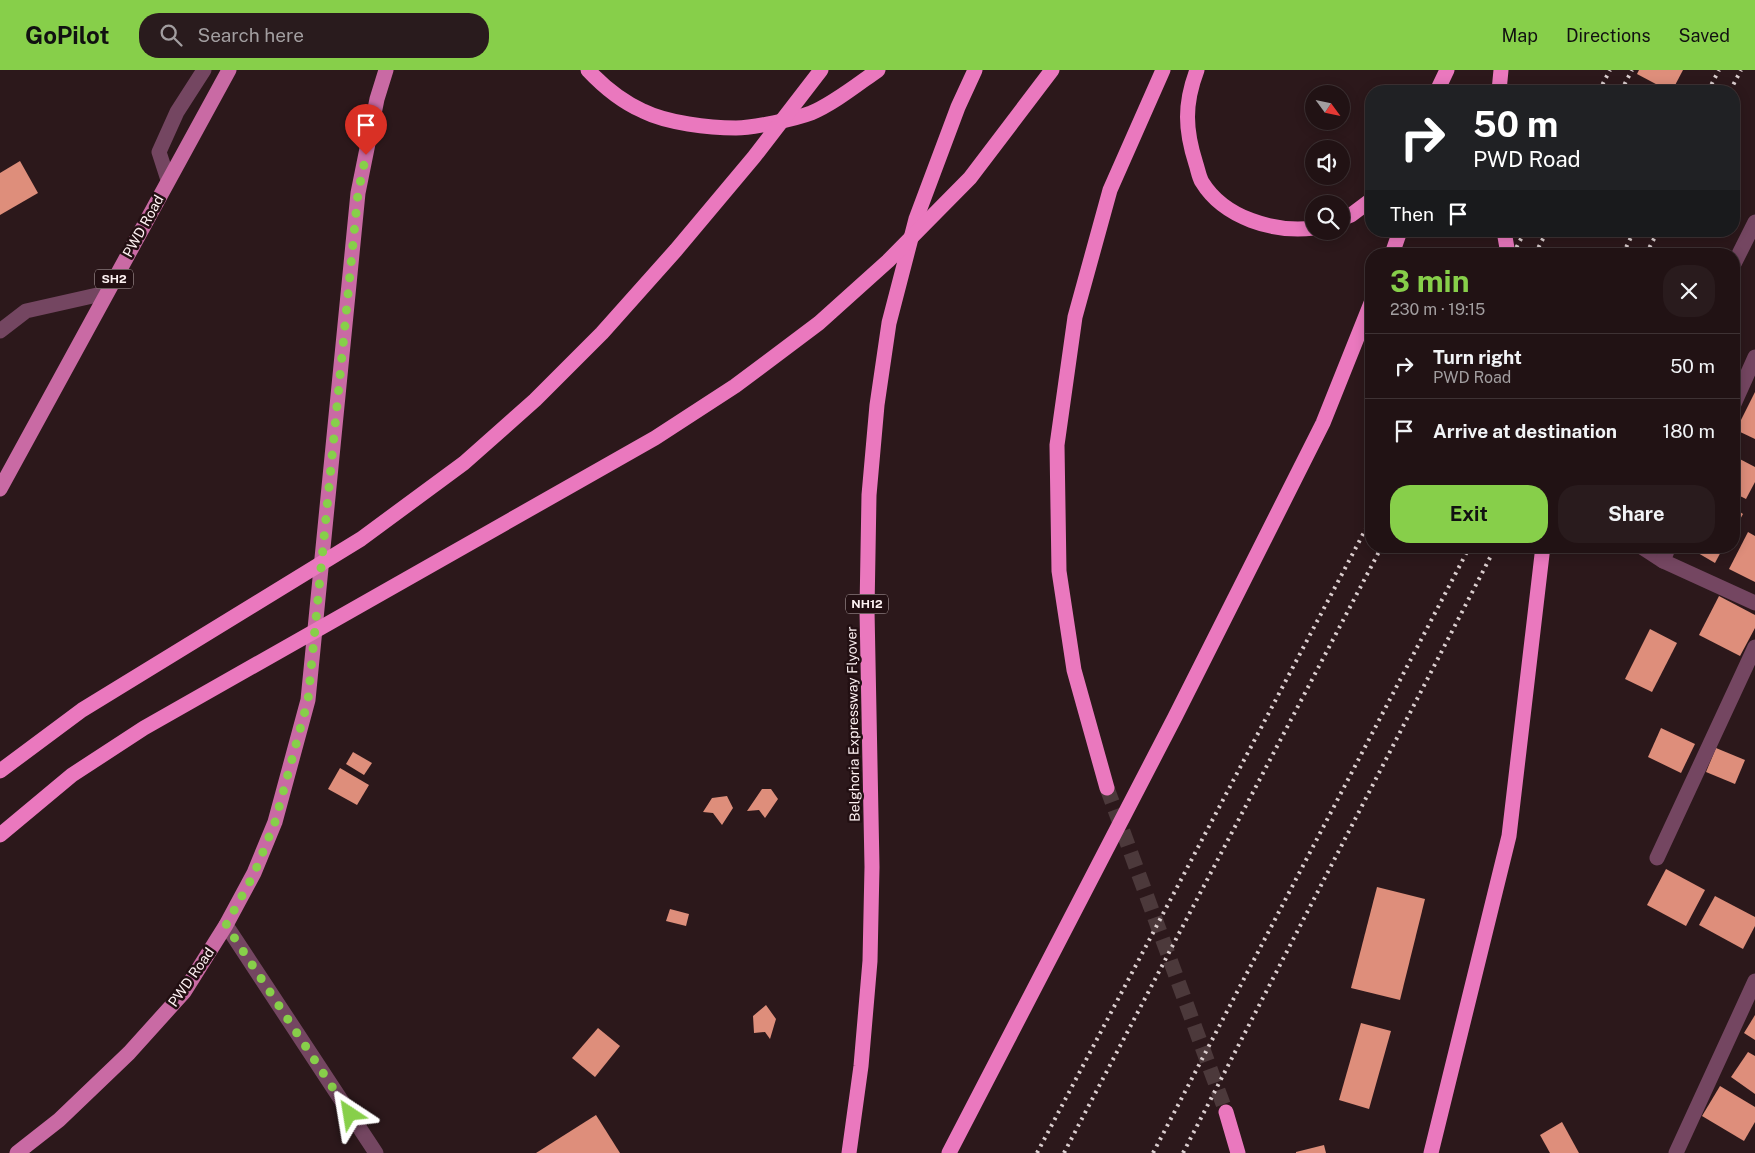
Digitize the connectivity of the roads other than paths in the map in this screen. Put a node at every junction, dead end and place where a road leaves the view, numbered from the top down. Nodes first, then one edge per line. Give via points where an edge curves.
1 (204, 70) edge
2 (229, 70) edge
3 (386, 70) edge
4 (588, 70) edge
5 (821, 70) edge
6 (878, 70) edge
7 (975, 70) edge
8 (1052, 70) edge
9 (1163, 70) edge
10 (1197, 70) edge
11 (1447, 70) edge
12 (1453, 70) edge
13 (1501, 70) edge
14 (1440, 85) edge
15 (1448, 85) edge
16 (1500, 85) edge
17 (168, 180) junction
18 (1365, 204) edge
19 (1350, 214) edge
20 (1755, 222) edge
21 (1305, 229) edge
22 (1740, 252) edge
23 (106, 293) junction
24 (1365, 318) edge
25 (0, 331) edge
26 (1755, 358) edge
27 (1740, 391) edge
28 (0, 489) edge
29 (1542, 553) edge
30 (1650, 553) edge
31 (1666, 553) edge
32 (1662, 561) junction
33 (1755, 603) edge
34 (1755, 647) edge
35 (0, 771) edge
36 (1107, 788) tunnel mouth
37 (0, 835) edge
38 (1657, 858) dead end
39 (226, 925) junction
40 (1755, 981) edge
41 (1226, 1112) tunnel mouth
42 (17, 1153) edge
43 (376, 1153) edge
44 (849, 1153) edge
45 (949, 1153) edge
46 (1238, 1153) edge
47 (1430, 1153) edge
48 (1676, 1153) edge

1 - 17 street via 177,112 159,152
2 - 17 main road, PWD Road / SH2
3 - 39 main road, PWD Road via 358,193 308,700 275,822 254,874
4 - 6 highway via 625,101 644,112 669,120 737,128 810,113
5 - 35 highway, bridge via 748,165 614,319 535,400 464,463 360,539 82,710
7 - 44 highway, Belghoria Expressway Flyover / NH12 via 916,219 889,323 877,405 869,495 866,610 872,867 870,961
8 - 37 highway, bridge via 970,178 888,261 819,322 736,386 655,438 144,728 72,775
9 - 36 highway via 1110,190 1075,317 1057,445 1059,571 1074,670
10 - 21 highway via 1188,100 1187,130 1201,182 1216,198 1252,222 1292,230
11 - 14 highway
12 - 15 highway
13 - 16 highway
17 - 23 main road, PWD Road / SH2
18 - 19 highway
20 - 22 street
23 - 25 street via 26,311
23 - 28 main road, PWD Road / SH2
24 - 45 highway via 1314,440
26 - 27 street
29 - 47 highway via 1509,836
30 - 32 street
31 - 32 street
32 - 33 street
34 - 38 street
39 - 42 main road, PWD Road via 184,992 129,1053 59,1120
39 - 43 street
40 - 48 street
41 - 46 highway

